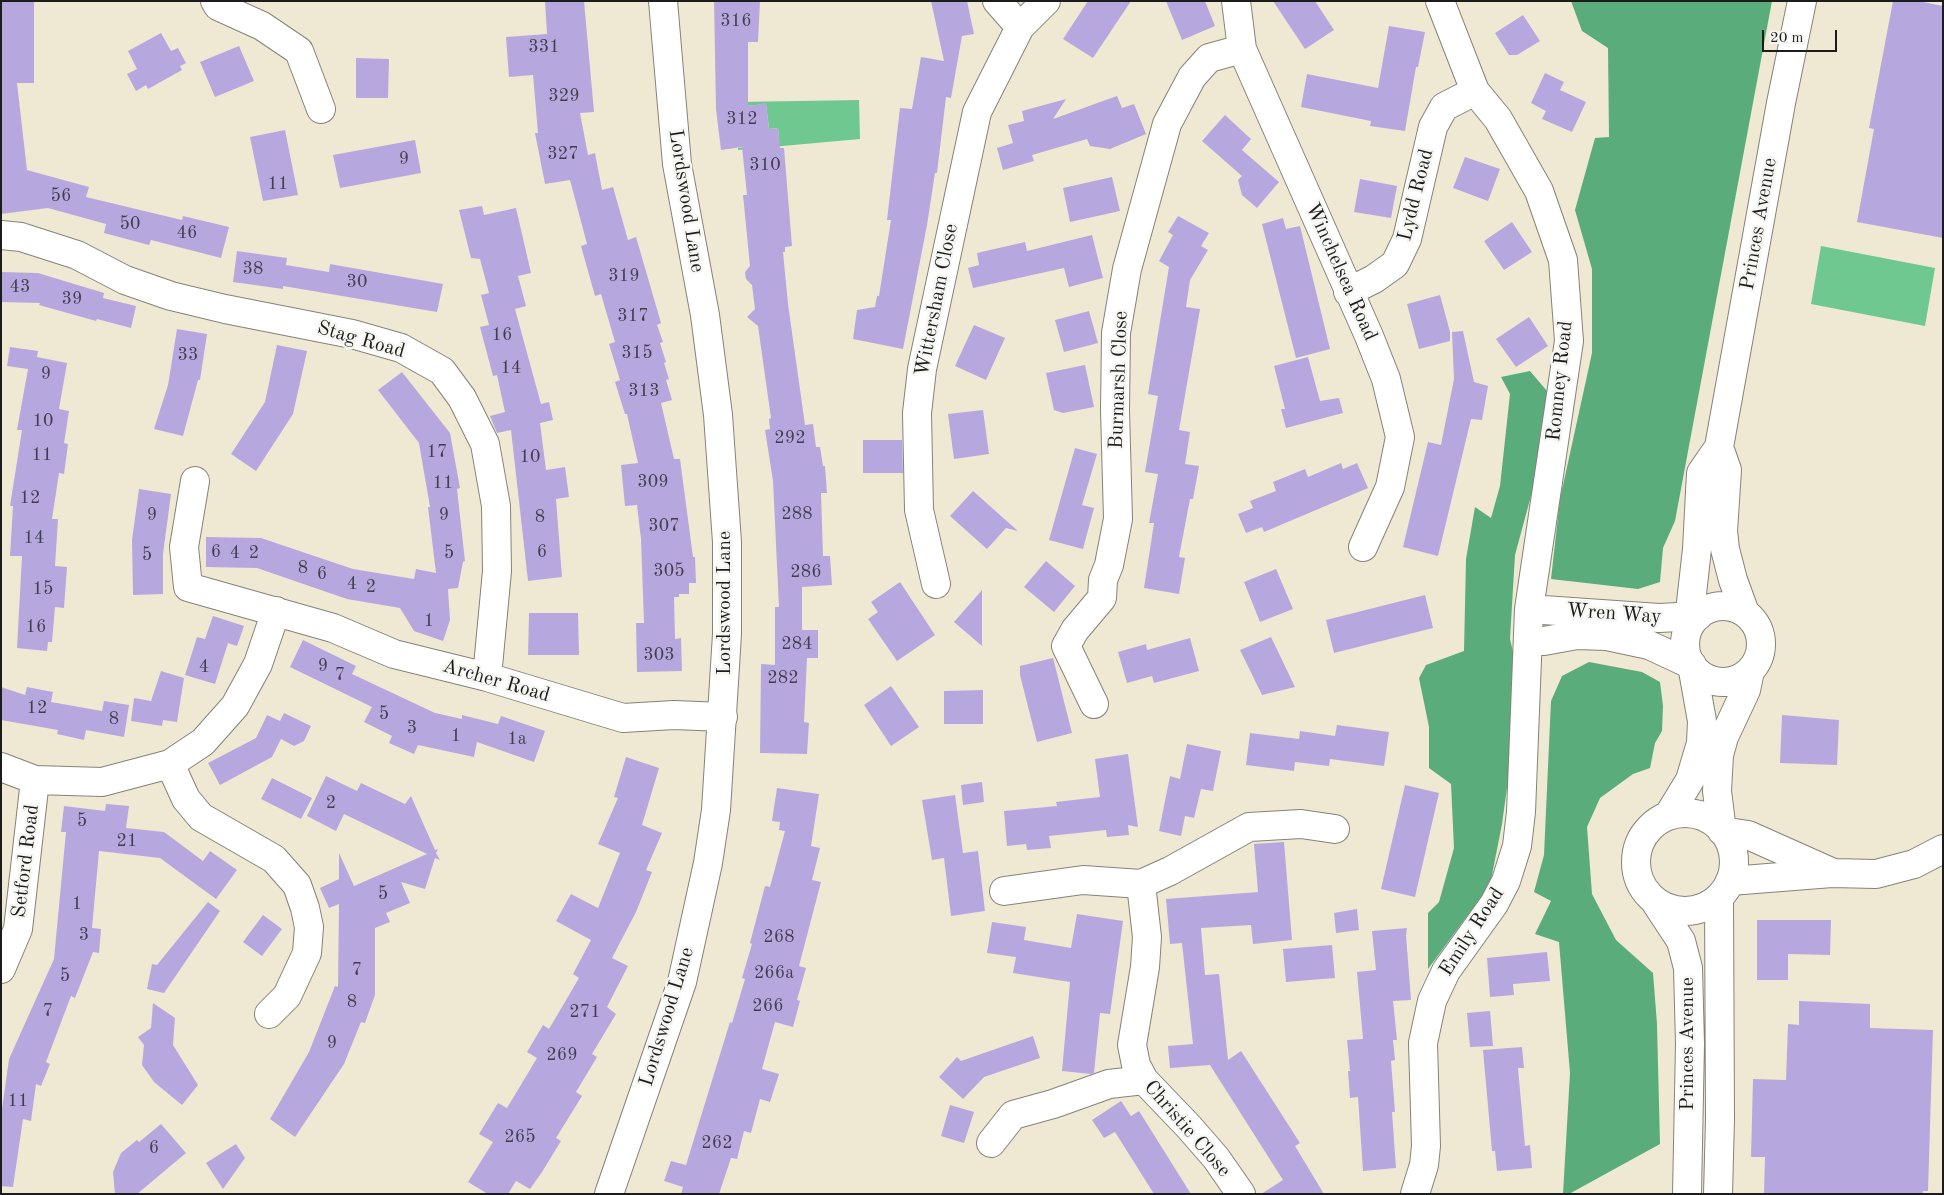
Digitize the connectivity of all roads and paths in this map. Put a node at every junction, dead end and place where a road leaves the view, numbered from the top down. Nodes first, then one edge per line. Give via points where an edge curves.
1 (215, 1) edge
2 (663, 1) edge
3 (997, 1) edge
4 (1046, 1) edge
5 (1236, 1) edge
6 (1440, 1) edge
7 (1802, 1) edge
8 (1020, 27) junction
9 (1242, 49) junction
10 (1475, 91) junction
11 (321, 109) dead end
12 (1, 235) edge
13 (1348, 292) junction
14 (1720, 446) junction
15 (196, 481) dead end
16 (1363, 547) dead end
17 (936, 584) dead end
18 (1529, 609) junction
19 (276, 610) junction
20 (1745, 613) junction
21 (1692, 621) junction
22 (1528, 641) junction
23 (1692, 665) junction
24 (1750, 670) junction
25 (487, 677) junction
26 (1094, 704) dead end
27 (723, 717) junction
28 (170, 764) junction
29 (1, 767) edge
30 (35, 780) junction
31 (1668, 816) junction
32 (1335, 829) dead end
33 (1722, 830) junction
34 (1943, 849) edge
35 (1832, 873) junction
36 (1141, 884) junction
37 (1724, 889) junction
38 (1004, 891) dead end
39 (1656, 903) junction
40 (3, 958) edge
41 (269, 1014) dead end
42 (1144, 1080) junction
43 (991, 1143) dead end
44 (609, 1194) edge
45 (1242, 1194) edge
46 (1415, 1194) edge
47 (1687, 1194) edge
48 (1718, 1194) edge

1 - 11 street via 218,6 262,26 299,51
2 - 27 street, Lordswood Lane via 677,164 705,315 721,454 728,593
3 - 8 street
4 - 8 street, Wittersham Close
5 - 9 street, Winchelsea Road
6 - 10 street, Romney Road
7 - 14 street, Princes Avenue
8 - 17 street, Wittersham Close via 977,112 922,369 917,413 920,510
9 - 13 street, Winchelsea Road
9 - 26 street, Burmarsh Close via 1209,58 1192,77 1167,124 1127,269 1116,334 1118,519 1103,580 1102,598 1066,646
10 - 13 street, Lydd Road via 1444,107 1433,127 1407,239 1395,264
10 - 18 street, Romney Road via 1498,119 1540,191 1563,260 1568,304 1569,341
12 - 25 street, Stag Road via 21,237 77,255 125,280 171,296 352,334 401,348 442,371 462,398 485,444 496,506 497,571
13 - 16 street, Winchelsea Road via 1386,379 1400,437 1390,487
14 - 20 street, Princes Avenue via 1727,470 1723,531 1726,554
14 - 21 street, Princes Avenue via 1701,473
15 - 19 street, Archer Road via 184,547 188,587
18 - 21 street, Wren Way
18 - 22 street, Emily Road
19 - 25 street, Archer Road via 333,628 394,654
19 - 28 street via 258,664 235,706 202,742
20 - 21 street via 1713,607
20 - 24 street, Princes Avenue via 1756,625 1761,641 1758,656
21 - 23 street, Princes Avenue via 1686,654
22 - 23 street, Wren Way via 1544,642 1577,635 1607,636 1649,645
22 - 46 street, Emily Road via 1517,846 1508,876 1494,904 1446,971 1432,1001 1423,1043 1426,1146
23 - 24 street via 1702,675 1716,681 1738,679
23 - 31 street, Princes Avenue via 1702,721 1701,743 1690,780
24 - 33 street, Princes Avenue via 1746,690 1718,755 1717,791
25 - 27 street, Archer Road via 624,718
27 - 44 street, Lordswood Lane via 716,810 708,863 682,982
28 - 30 street via 102,782
28 - 41 street via 186,799 201,817 274,859 297,885 309,927 307,953 287,996
29 - 30 street
30 - 40 street, Setford Road via 18,929
31 - 33 street via 1697,815
31 - 39 street, Princes Avenue via 1645,833 1638,846 1636,860 1637,874 1643,887
32 - 36 street via 1301,824 1249,827
33 - 35 street via 1748,834
33 - 37 street, Princes Avenue via 1733,855 1733,868
34 - 35 street via 1925,860 1888,872
35 - 37 street
36 - 38 street via 1083,880
36 - 42 street, Christie Close via 1147,937 1132,1045 1136,1065
37 - 39 street via 1707,906 1693,910 1678,911
37 - 48 street, Princes Avenue
39 - 47 street, Princes Avenue via 1681,941 1689,982
42 - 43 street via 1109,1084 1013,1114
42 - 45 street, Christie Close via 1216,1158

